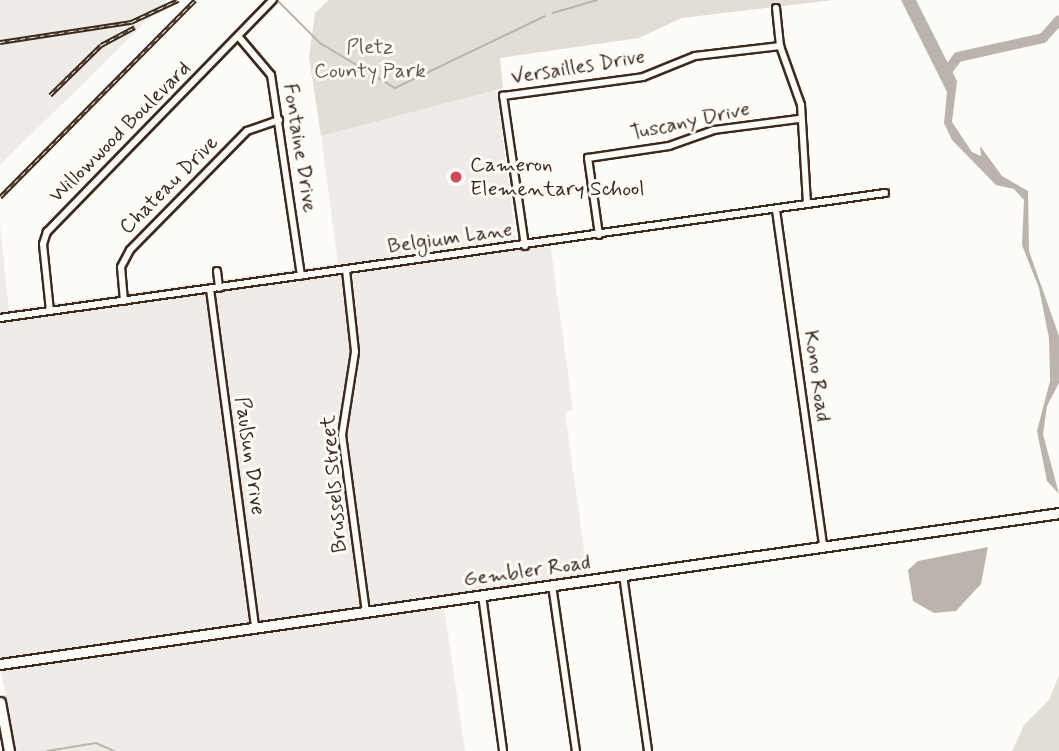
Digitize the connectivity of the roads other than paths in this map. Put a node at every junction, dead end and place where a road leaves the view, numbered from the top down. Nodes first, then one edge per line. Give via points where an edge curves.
1 (273, 0) edge
2 (776, 8) dead end
3 (238, 36) junction
4 (780, 46) junction
5 (279, 120) junction
6 (800, 120) junction
7 (885, 193) dead end
8 (807, 204) junction
9 (776, 210) junction
10 (681, 213) dead end
11 (686, 223) junction
12 (599, 235) junction
13 (525, 246) junction
14 (346, 270) junction
15 (217, 271) dead end
16 (301, 276) junction
17 (219, 288) junction
18 (210, 289) junction
19 (124, 301) junction
20 (50, 311) junction
21 (0, 318) edge
22 (1059, 513) edge
23 (823, 546) junction
24 (623, 575) junction
25 (552, 585) junction
26 (482, 595) junction
27 (366, 612) junction
28 (255, 628) junction
29 (0, 664) edge
30 (0, 702) edge
31 (9, 751) edge
32 (503, 751) edge
33 (576, 751) edge
34 (648, 751) edge

1 - 3 street, Willowwood Boulevard
2 - 4 street
3 - 5 street, Fontaine Drive via 269,70
3 - 20 street, Willowwood Boulevard via 47,232 43,244
4 - 6 street via 799,96
4 - 13 street, Versailles Drive via 695,56 650,75 503,96
5 - 16 street, Fontaine Drive
5 - 19 street, Chateau Drive via 247,131 130,250 121,267
6 - 8 street
6 - 12 street, Tuscany Drive via 721,129 669,146 588,158
7 - 8 street, Belgium Lane
8 - 9 street, Belgium Lane
9 - 11 street, Belgium Lane
9 - 23 street, Kono Road
10 - 11 street
11 - 12 street, Belgium Lane
12 - 13 street, Belgium Lane
13 - 14 street, Belgium Lane
14 - 16 street, Belgium Lane
14 - 27 street, Brussels Street via 355,352 342,435
15 - 17 street
16 - 17 street, Belgium Lane
17 - 18 street, Belgium Lane
18 - 19 street, Belgium Lane
18 - 28 street, Paulsun Drive
19 - 20 street, Belgium Lane
20 - 21 street, Belgium Lane
22 - 23 main road, Gembler Road
23 - 24 main road, Gembler Road
24 - 25 main road, Gembler Road
24 - 34 street
25 - 26 main road, Gembler Road
25 - 33 street
26 - 27 main road, Gembler Road
26 - 32 street
27 - 28 main road, Gembler Road
28 - 29 main road, Gembler Road
30 - 31 main road

